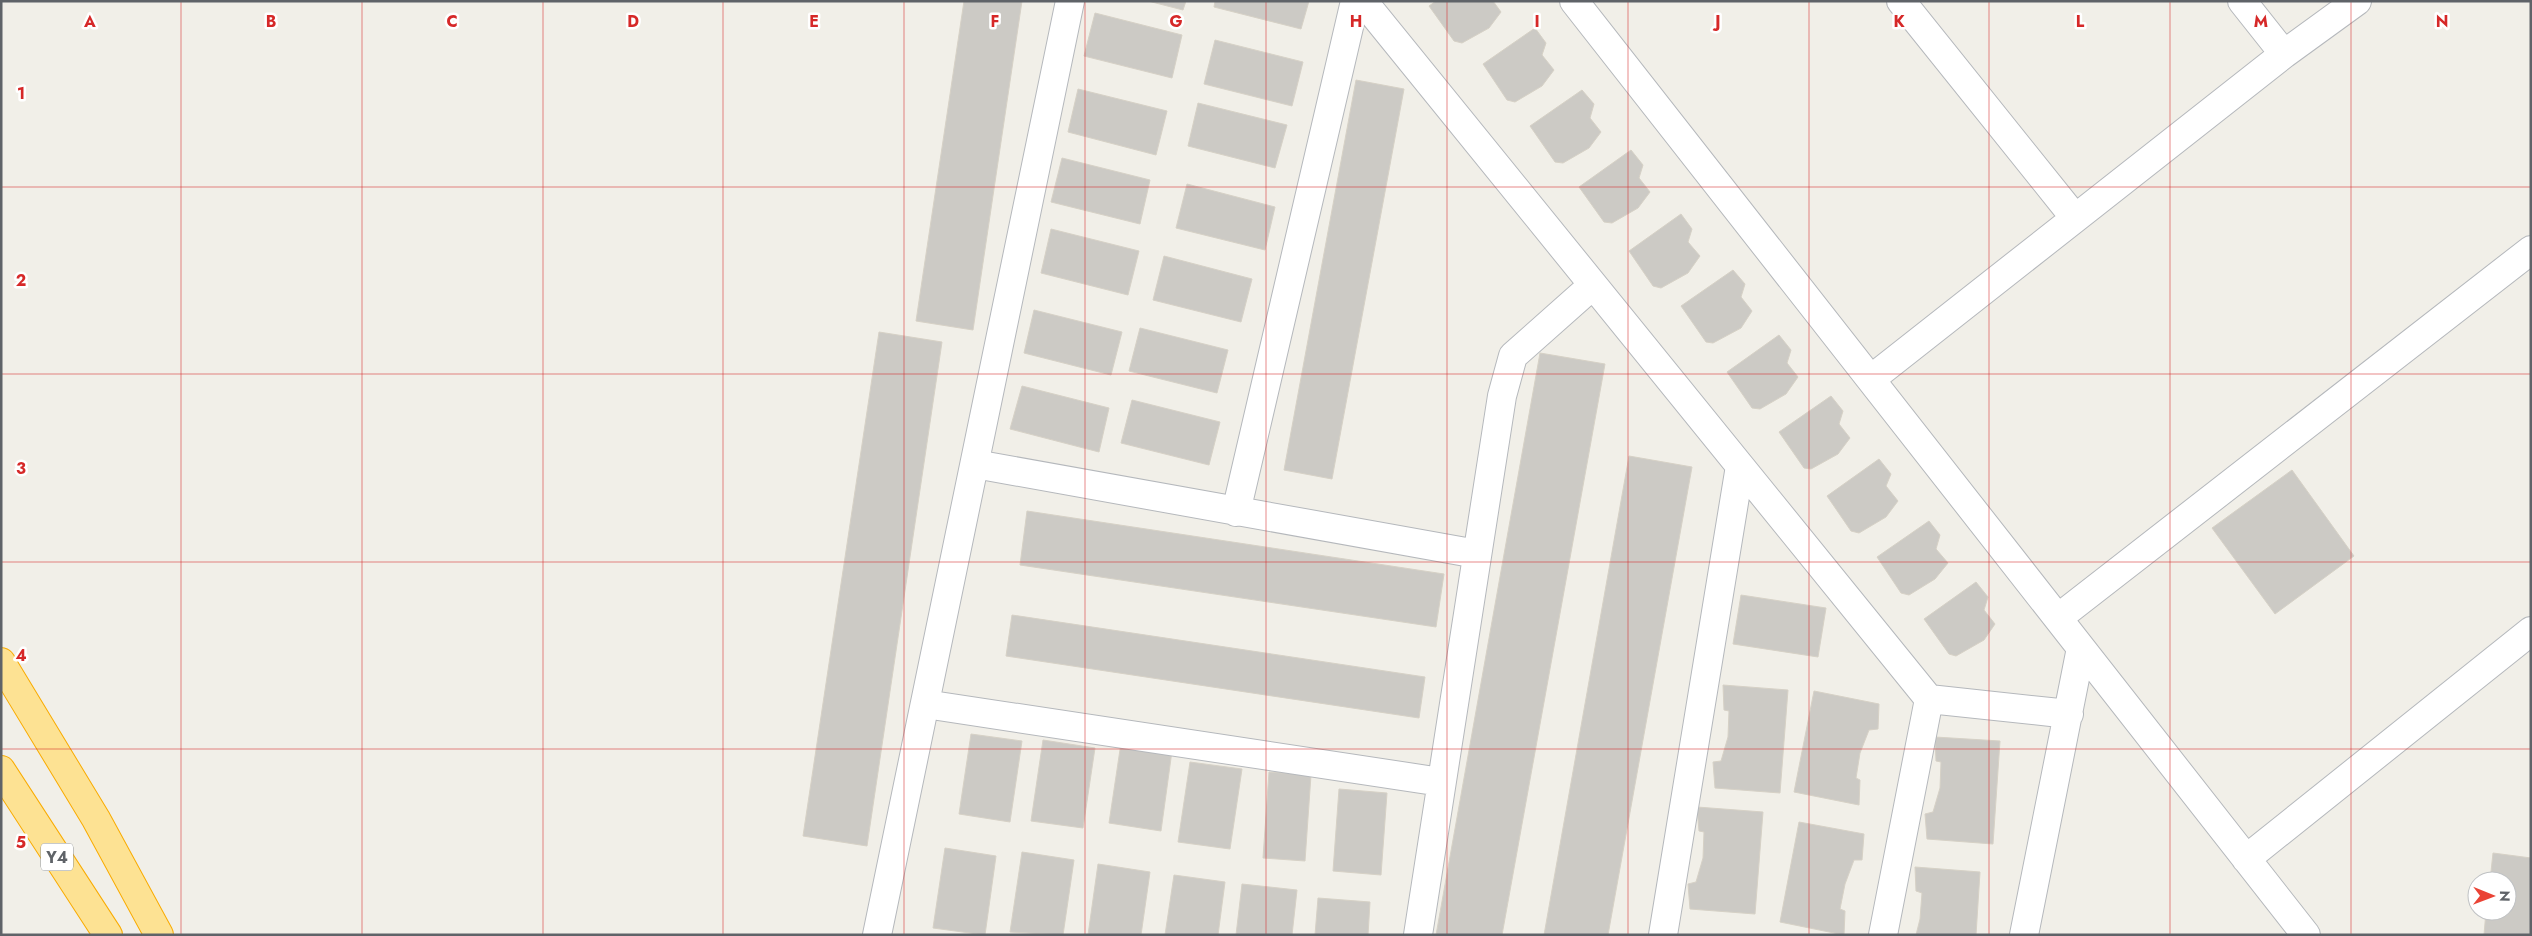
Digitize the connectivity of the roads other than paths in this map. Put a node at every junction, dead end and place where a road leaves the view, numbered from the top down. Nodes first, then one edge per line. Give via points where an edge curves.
1 (1070, 1) edge
2 (1355, 1) edge
3 (1363, 1) edge
4 (1574, 1) edge
5 (1901, 1) edge
6 (2242, 1) edge
7 (2357, 1) edge
8 (2284, 54) junction
9 (2075, 218) junction
10 (2531, 250) edge
11 (1593, 285) junction
12 (1870, 379) junction
13 (975, 464) junction
14 (1740, 466) junction
15 (1236, 512) junction
16 (1477, 554) junction
17 (2058, 618) junction
18 (2531, 631) edge
19 (2082, 648) junction
20 (1, 662) edge
21 (1929, 699) junction
22 (925, 704) junction
23 (2068, 714) junction
24 (1, 770) edge
25 (1442, 782) junction
26 (2246, 859) junction
27 (108, 935) edge
28 (159, 935) edge
29 (877, 935) edge
30 (1418, 935) edge
31 (1663, 935) edge
32 (1883, 935) edge
33 (2024, 935) edge
34 (2306, 935) edge

1 - 13 street
2 - 15 street
3 - 11 street
4 - 12 street
5 - 9 street
6 - 8 street
7 - 8 street
8 - 9 street
9 - 12 street
10 - 17 street
11 - 14 street
11 - 16 street via 1513,356 1502,396
12 - 17 street
13 - 15 street
13 - 22 street
14 - 21 street
14 - 31 street
15 - 16 street
16 - 25 street
17 - 19 street
18 - 26 street
19 - 23 street
19 - 26 street
20 - 28 highway via 96,819
21 - 23 street
21 - 32 street
22 - 25 street
22 - 29 street
23 - 33 street
24 - 27 highway, Y4
25 - 30 street
26 - 34 street

